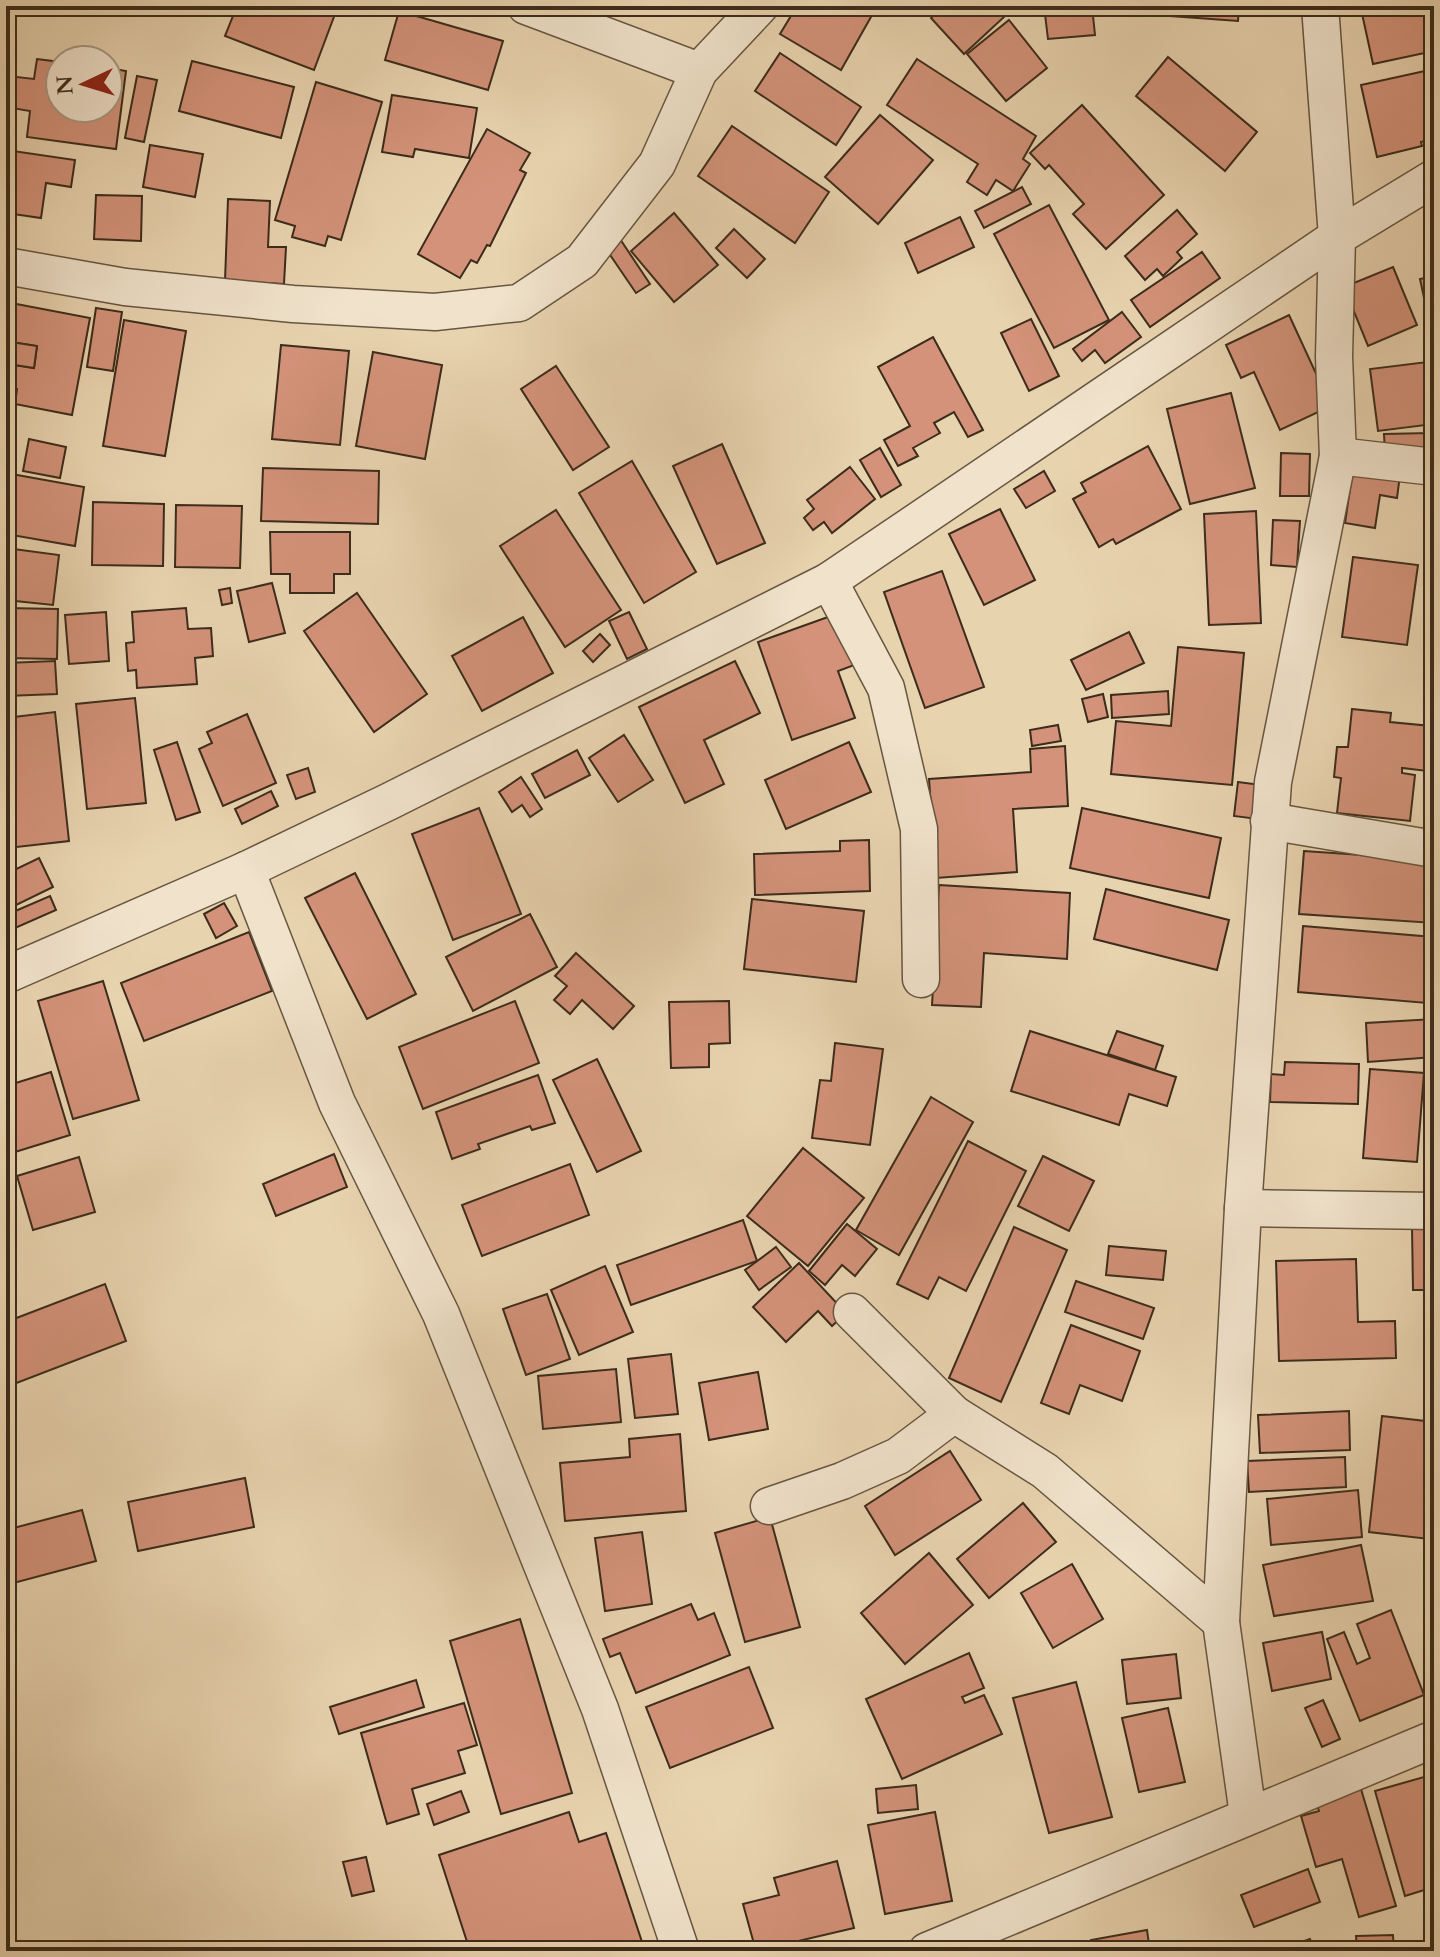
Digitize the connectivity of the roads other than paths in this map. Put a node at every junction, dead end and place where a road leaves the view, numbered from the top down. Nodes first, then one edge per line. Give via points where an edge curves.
1 (526, 6) edge
2 (760, 6) edge
3 (1320, 6) edge
4 (699, 71) junction
5 (1434, 178) edge
6 (1337, 237) junction
7 (6, 266) edge
8 (1338, 456) junction
9 (1434, 467) edge
10 (829, 581) junction
11 (1269, 821) junction
12 (1434, 849) edge
13 (246, 870) junction
14 (6, 975) edge
15 (921, 979) dead end
16 (1243, 1208) junction
17 (1434, 1211) edge
18 (852, 1312) dead end
19 (954, 1414) junction
20 (769, 1506) dead end
21 (1221, 1622) junction
22 (1434, 1739) edge
23 (1248, 1815) junction
24 (681, 1951) edge
25 (927, 1951) edge

1 - 4 street
2 - 4 street
3 - 6 street
4 - 7 street via 657,164 582,261 519,303 435,312 293,304 125,287
5 - 6 street
6 - 8 street
6 - 10 street
8 - 9 street
8 - 11 street
10 - 13 street
10 - 15 street via 886,688 919,829
11 - 12 street
11 - 16 street
13 - 14 street
13 - 24 street via 337,1103 441,1314 512,1490 600,1709
16 - 17 street
16 - 21 street
18 - 19 street
19 - 20 street via 898,1456
19 - 21 street via 1045,1471
21 - 23 street
22 - 23 street
23 - 25 street

